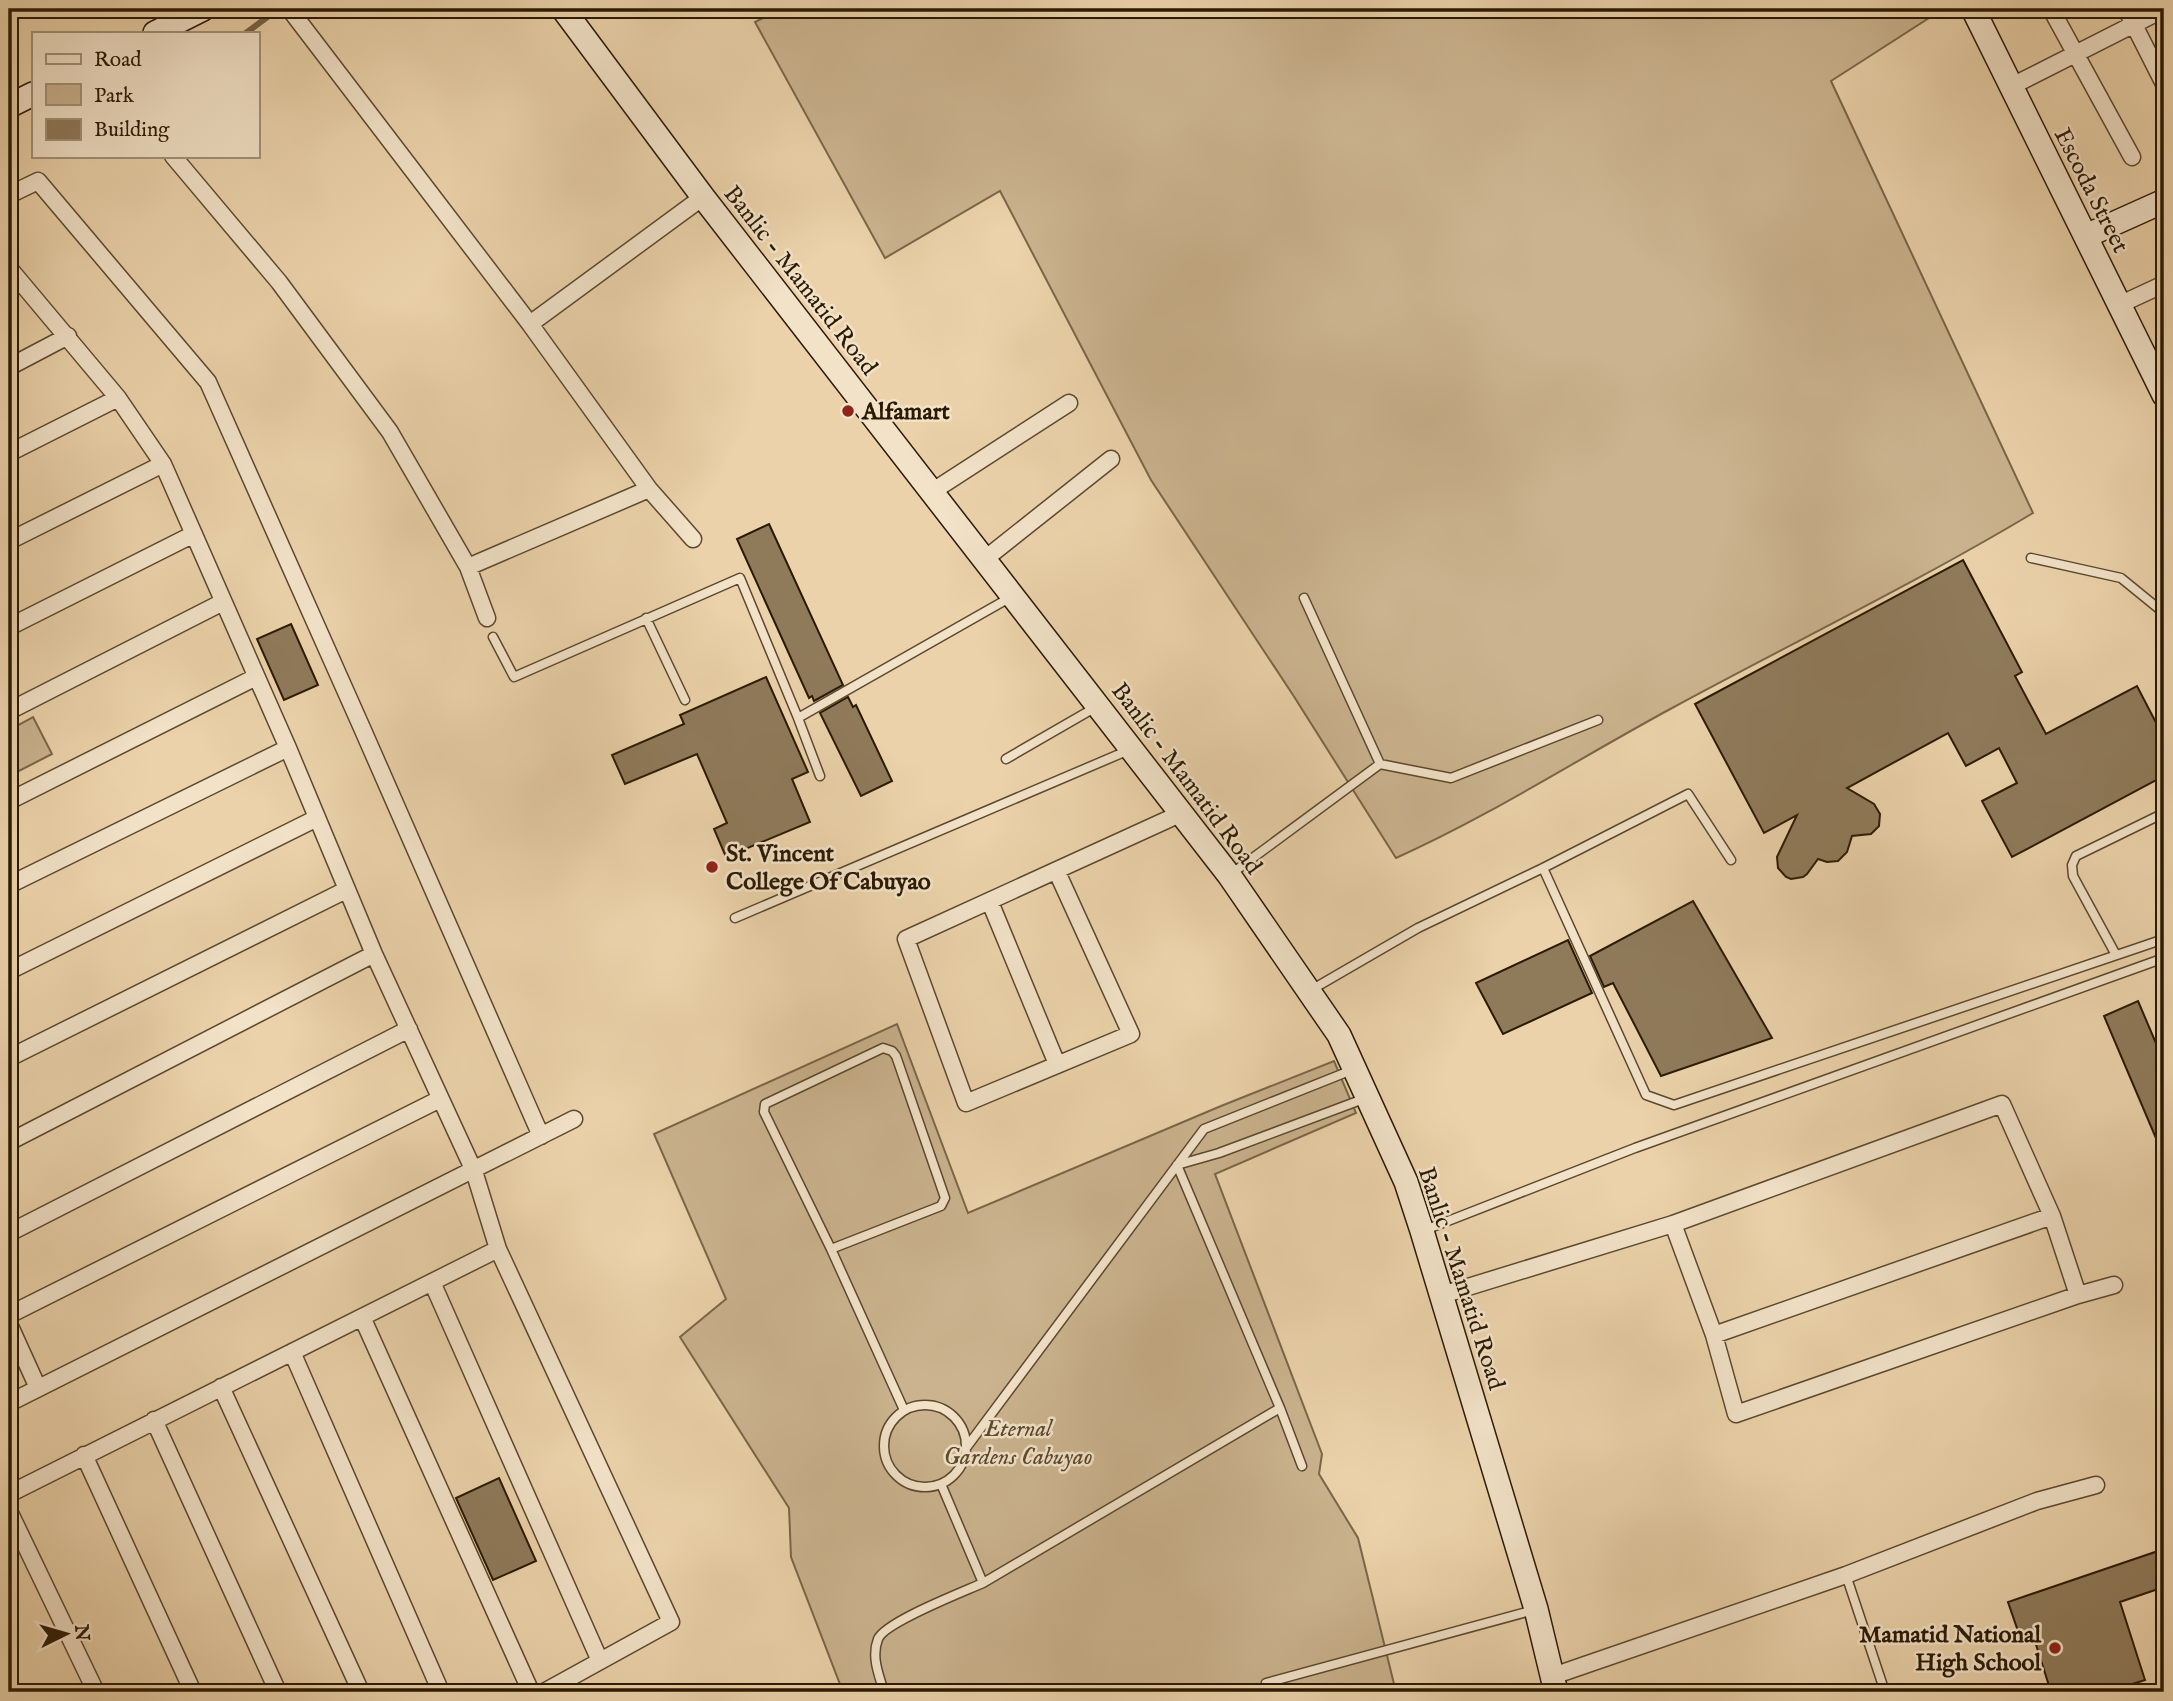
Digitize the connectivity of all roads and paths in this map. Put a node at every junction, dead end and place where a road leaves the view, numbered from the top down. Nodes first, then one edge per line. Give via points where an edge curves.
1 (203, 9) edge
2 (563, 9) edge
3 (1973, 9) edge
4 (2052, 9) edge
5 (2126, 9) edge
6 (2164, 9) edge
7 (291, 11) dead end
8 (2134, 24) junction
9 (157, 32) edge
10 (2076, 54) junction
11 (2164, 84) edge
12 (2010, 87) junction
13 (32, 94) edge
14 (9, 106) edge
15 (2132, 157) dead end
16 (175, 158) edge
17 (9, 195) edge
18 (704, 197) junction
19 (2164, 201) edge
20 (2086, 236) junction
21 (11, 274) edge
22 (2164, 284) edge
23 (2121, 304) junction
24 (530, 324) junction
25 (68, 337) junction
26 (9, 367) edge
27 (2164, 395) edge
28 (118, 398) junction
29 (1069, 403) dead end
30 (9, 453) edge
31 (1111, 459) dead end
32 (163, 464) junction
33 (649, 489) junction
34 (933, 491) junction
35 (194, 534) junction
36 (693, 539) dead end
37 (9, 541) edge
38 (2031, 558) dead end
39 (985, 559) junction
40 (468, 567) junction
41 (1014, 596) junction
42 (1304, 598) dead end
43 (223, 602) junction
44 (2164, 613) edge
45 (487, 618) dead end
46 (646, 618) junction
47 (9, 627) edge
48 (493, 637) dead end
49 (256, 677) junction
50 (685, 700) dead end
51 (1098, 705) junction
52 (9, 711) edge
53 (798, 718) junction
54 (1598, 720) dead end
55 (288, 748) junction
56 (1132, 748) junction
57 (1006, 759) dead end
58 (1380, 764) junction
59 (820, 776) dead end
60 (9, 801) edge
61 (1182, 813) junction
62 (2164, 813) edge
63 (317, 818) junction
64 (1731, 860) dead end
65 (1543, 868) junction
66 (1057, 872) junction
67 (1229, 875) junction
68 (9, 886) edge
69 (346, 890) junction
70 (990, 902) junction
71 (735, 918) dead end
72 (2164, 939) edge
73 (374, 954) junction
74 (2116, 955) junction
75 (2164, 958) edge
76 (9, 971) edge
77 (1309, 991) junction
78 (409, 1029) junction
79 (9, 1058) edge
80 (1057, 1063) junction
81 (1353, 1069) junction
82 (1366, 1098) junction
83 (440, 1099) junction
84 (574, 1119) dead end
85 (541, 1136) junction
86 (9, 1142) edge
87 (1177, 1165) junction
88 (474, 1171) junction
89 (2052, 1216) junction
90 (1673, 1224) junction
91 (1422, 1231) junction
92 (9, 1233) edge
93 (498, 1248) junction
94 (831, 1250) junction
95 (432, 1282) junction
96 (2114, 1285) dead end
97 (1442, 1294) junction
98 (2078, 1295) junction
99 (9, 1315) edge
100 (362, 1317) junction
101 (9, 1324) edge
102 (1714, 1335) junction
103 (292, 1352) junction
104 (221, 1387) junction
105 (38, 1388) junction
106 (9, 1403) edge
107 (1279, 1408) junction
108 (904, 1410) junction
109 (154, 1420) junction
110 (966, 1448) junction
111 (84, 1455) junction
112 (1302, 1466) dead end
113 (941, 1484) junction
114 (2096, 1485) dead end
115 (9, 1494) edge
116 (9, 1511) edge
117 (1846, 1575) junction
118 (983, 1583) junction
119 (1536, 1609) junction
120 (600, 1661) junction
121 (1266, 1683) dead end
122 (1555, 1684) edge
123 (96, 1692) edge
124 (193, 1692) edge
125 (278, 1692) edge
126 (361, 1692) edge
127 (441, 1692) edge
128 (531, 1692) edge
129 (544, 1692) edge
130 (884, 1692) edge
131 (1885, 1692) edge

1 - 9 main road
2 - 18 main road, Banlic - Mamatid Road
3 - 12 main road, Escoda Street
4 - 10 street
5 - 8 street
6 - 8 street
7 - 24 street
8 - 10 street
8 - 11 street
10 - 12 street
10 - 15 street
12 - 20 main road, Escoda Street
13 - 14 main road
16 - 40 street via 279,282 390,432
17 - 85 street via 38,181 208,382
18 - 24 street
18 - 34 main road, Banlic - Mamatid Road
19 - 20 main road
20 - 23 main road, Escoda Street
21 - 25 street
22 - 23 street
23 - 27 main road, Escoda Street
24 - 33 street
25 - 26 street
25 - 28 street
28 - 30 street
28 - 32 street
29 - 34 street
31 - 39 street
32 - 35 street
32 - 37 street
33 - 36 street
33 - 40 street
34 - 39 main road, Banlic - Mamatid Road
35 - 43 street
35 - 47 street
38 - 44 lane via 2121,578
39 - 41 main road, Banlic - Mamatid Road
40 - 45 street
41 - 51 main road, Banlic - Mamatid Road
41 - 53 lane
42 - 58 lane
43 - 49 street
43 - 52 street
46 - 48 lane via 514,677
46 - 50 lane
46 - 53 lane via 740,578
49 - 55 street
49 - 60 street
51 - 56 main road, Banlic - Mamatid Road
51 - 57 lane
53 - 59 lane
54 - 58 lane via 1451,778
55 - 63 street
55 - 68 street
56 - 61 main road, Banlic - Mamatid Road
56 - 71 lane
58 - 67 lane
61 - 66 street
61 - 67 main road, Banlic - Mamatid Road
62 - 74 lane via 2077,856 2073,865 2074,876
63 - 69 street
63 - 76 street
64 - 65 lane via 1688,794
65 - 74 lane via 1646,1095 1674,1105
65 - 77 lane via 1418,928
66 - 70 street
66 - 80 street via 1131,1034
67 - 77 main road, Banlic - Mamatid Road
69 - 73 street
69 - 79 street
70 - 80 street
70 - 80 street via 906,939 966,1103
72 - 74 lane
73 - 78 street
73 - 86 street
75 - 91 lane via 1635,1148
77 - 81 main road, Banlic - Mamatid Road via 1339,1035
78 - 83 street
78 - 92 street
81 - 82 main road, Banlic - Mamatid Road
81 - 87 lane via 1204,1129
82 - 87 lane
82 - 91 main road, Banlic - Mamatid Road via 1406,1182
83 - 88 street
83 - 99 street
84 - 85 street
85 - 88 street
87 - 107 lane
87 - 110 lane
88 - 93 street
88 - 105 street
89 - 90 street via 2002,1104
89 - 98 street
89 - 102 street
90 - 97 street
90 - 102 street
91 - 97 main road, Banlic - Mamatid Road
93 - 95 street
93 - 120 street via 671,1622
94 - 94 lane via 944,1202 897,1056 883,1048 765,1104 766,1120
94 - 108 lane
95 - 100 street
95 - 120 street
96 - 98 street
97 - 119 main road, Banlic - Mamatid Road
98 - 102 street via 1736,1414
100 - 103 street
100 - 128 street
101 - 105 street
103 - 104 street
103 - 127 street
104 - 109 street
104 - 126 street
105 - 106 street
107 - 112 lane
107 - 118 lane
108 - 110 lane via 925,1405 946,1410 961,1426
108 - 113 lane via 886,1433 887,1462 908,1484 930,1488
109 - 111 street
109 - 125 street
110 - 113 lane via 959,1469
111 - 115 street
111 - 124 street
113 - 118 lane
114 - 117 street via 2037,1502
116 - 123 street
117 - 122 street
117 - 131 lane
118 - 130 lane via 893,1624 878,1637 874,1661
119 - 121 lane
119 - 122 main road, Banlic - Mamatid Road
120 - 129 street

